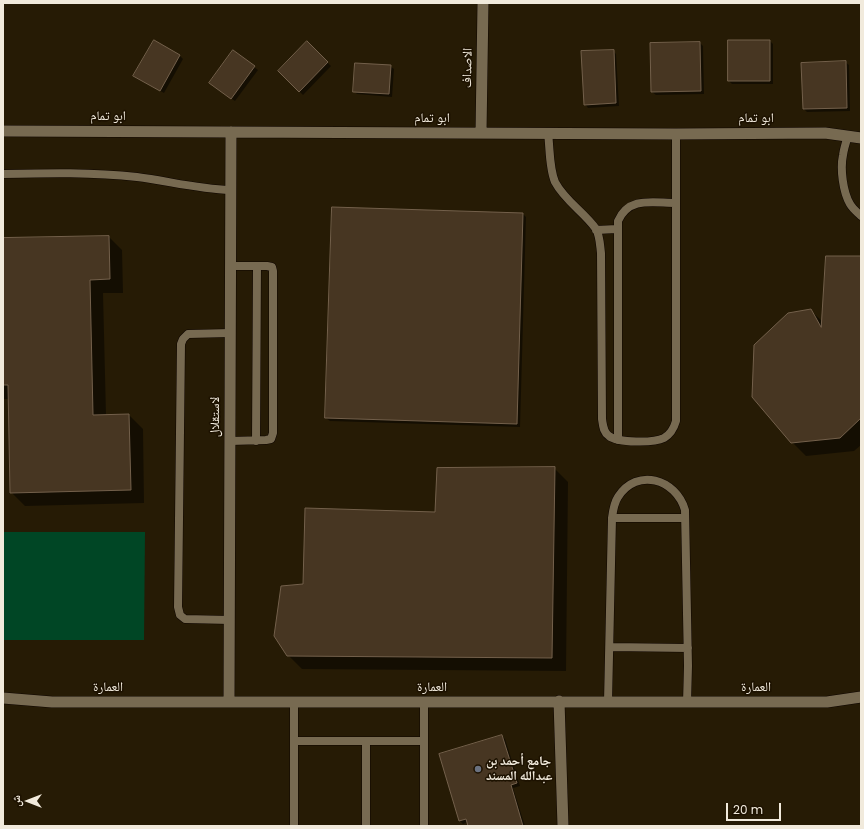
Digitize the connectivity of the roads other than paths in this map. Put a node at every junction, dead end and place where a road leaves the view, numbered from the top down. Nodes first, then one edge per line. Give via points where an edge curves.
1 (483, 3) edge
2 (3, 131) edge
3 (231, 132) junction
4 (481, 133) junction
5 (548, 133) junction
6 (676, 134) junction
7 (848, 136) junction
8 (861, 138) edge
9 (3, 174) edge
10 (230, 190) junction
11 (676, 203) junction
12 (861, 216) edge
13 (617, 229) junction
14 (596, 230) junction
15 (230, 266) junction
16 (257, 266) junction
17 (230, 333) junction
18 (256, 440) junction
19 (618, 440) junction
20 (230, 441) junction
21 (612, 518) junction
22 (685, 518) junction
23 (230, 620) junction
24 (610, 647) junction
25 (688, 648) junction
26 (861, 697) edge
27 (3, 698) edge
28 (558, 701) junction
29 (229, 702) junction
30 (294, 702) junction
31 (424, 702) junction
32 (608, 702) junction
33 (687, 703) junction
34 (294, 741) junction
35 (366, 741) junction
36 (424, 742) junction
37 (294, 826) edge
38 (366, 826) edge
39 (424, 826) edge
40 (563, 826) edge

1 - 4 street, الاصداف
2 - 3 street, ابو تمام
3 - 4 street, ابو تمام
3 - 10 street, لاستقلال
4 - 5 street, ابو تمام
5 - 6 street, ابو تمام
5 - 14 lane via 555,181 567,199
6 - 7 street, ابو تمام via 825,133
6 - 11 lane
7 - 8 street, ابو تمام
7 - 12 lane via 842,156 843,177 850,205
9 - 10 lane via 84,173
10 - 15 street, لاستقلال
11 - 13 lane via 632,205 621,215
11 - 19 lane via 676,421 670,434 664,438
13 - 14 lane
13 - 19 lane
14 - 19 lane via 601,253 602,419 608,436
15 - 16 lane
15 - 17 street, لاستقلال
16 - 18 lane
16 - 18 lane via 270,266 273,270 273,433 269,440
17 - 20 street, لاستقلال
17 - 23 lane via 188,334 182,339 181,344 178,599 180,615 185,619
18 - 20 lane
20 - 23 street, لاستقلال
21 - 22 lane
21 - 22 lane via 615,503 624,490 637,482 653,480 674,490 683,502
21 - 24 lane
22 - 25 lane
23 - 29 street, لاستقلال
24 - 25 lane
24 - 32 lane
25 - 33 lane
26 - 33 street, العمارة via 827,702
27 - 29 street, العمارة via 52,702
28 - 31 street, العمارة
28 - 32 street, العمارة
28 - 40 street
29 - 30 street, العمارة
30 - 31 street, العمارة
30 - 34 lane
31 - 36 lane
32 - 33 street, العمارة
34 - 35 lane
34 - 37 lane
35 - 36 lane
35 - 38 lane
36 - 39 lane

